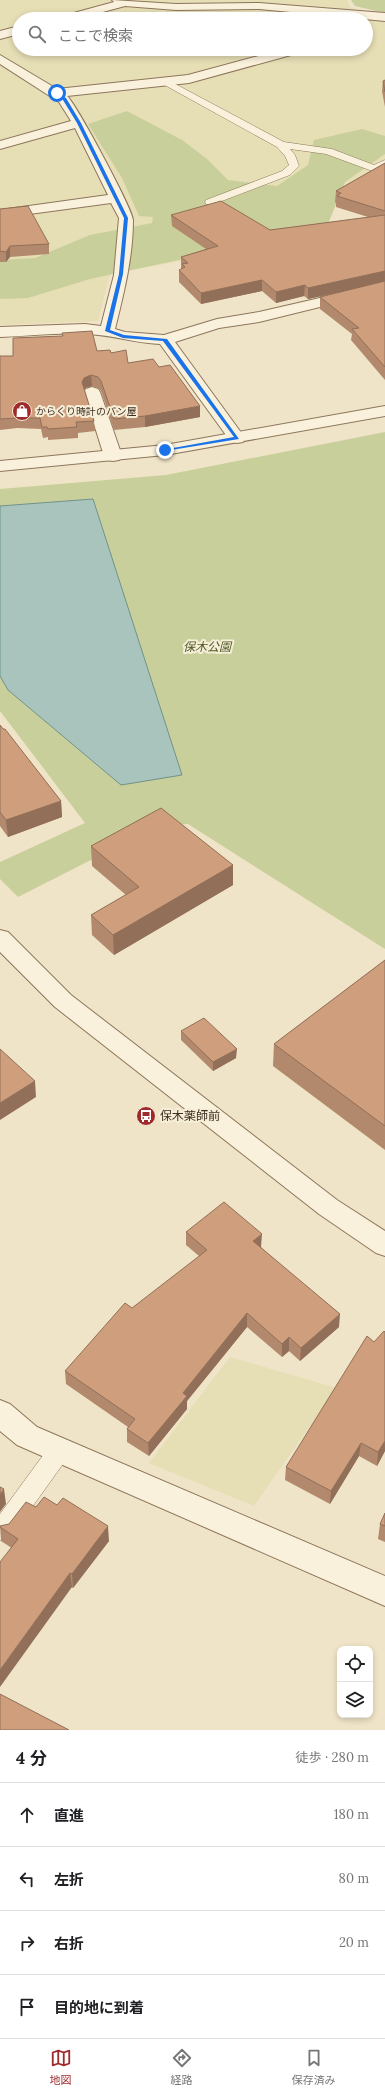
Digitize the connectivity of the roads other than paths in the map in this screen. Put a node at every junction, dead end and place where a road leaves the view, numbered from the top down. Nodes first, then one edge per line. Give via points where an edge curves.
1 (122, 2) edge
2 (87, 12) edge
3 (322, 12) edge
4 (373, 18) edge
5 (383, 24) edge
6 (12, 32) edge
7 (0, 35) edge
8 (272, 56) edge
9 (0, 59) edge
10 (164, 81) junction
11 (57, 93) junction
12 (79, 123) junction
13 (0, 145) edge
14 (281, 145) junction
15 (385, 163) edge
16 (116, 198) junction
17 (210, 202) dead end
18 (0, 214) edge
19 (385, 287) edge
20 (107, 331) junction
21 (0, 332) edge
22 (165, 340) junction
23 (92, 392) dead end
24 (385, 411) edge
25 (237, 438) junction
26 (112, 456) junction
27 (0, 466) edge
28 (0, 938) edge
29 (385, 1245) edge
30 (0, 1413) edge
31 (60, 1450) junction
32 (2, 1530) edge
33 (385, 1591) edge

1 - 2 street
1 - 3 street via 176,7 258,6
4 - 5 street
6 - 7 street
8 - 10 street via 189,78
9 - 11 street
10 - 11 street
10 - 14 lane
11 - 12 street via 64,99
12 - 13 street
12 - 16 street
14 - 15 lane via 328,151 375,169
14 - 17 lane via 290,155 294,166 286,173
16 - 18 street
16 - 20 street via 126,218 121,274
19 - 22 street via 259,317 217,324
20 - 21 street via 85,329
20 - 22 street via 123,336
22 - 25 street
23 - 26 street
24 - 25 street
25 - 26 street
26 - 27 street
28 - 29 street via 63,1001 328,1207
30 - 31 street via 27,1436
31 - 32 lane
31 - 33 street

